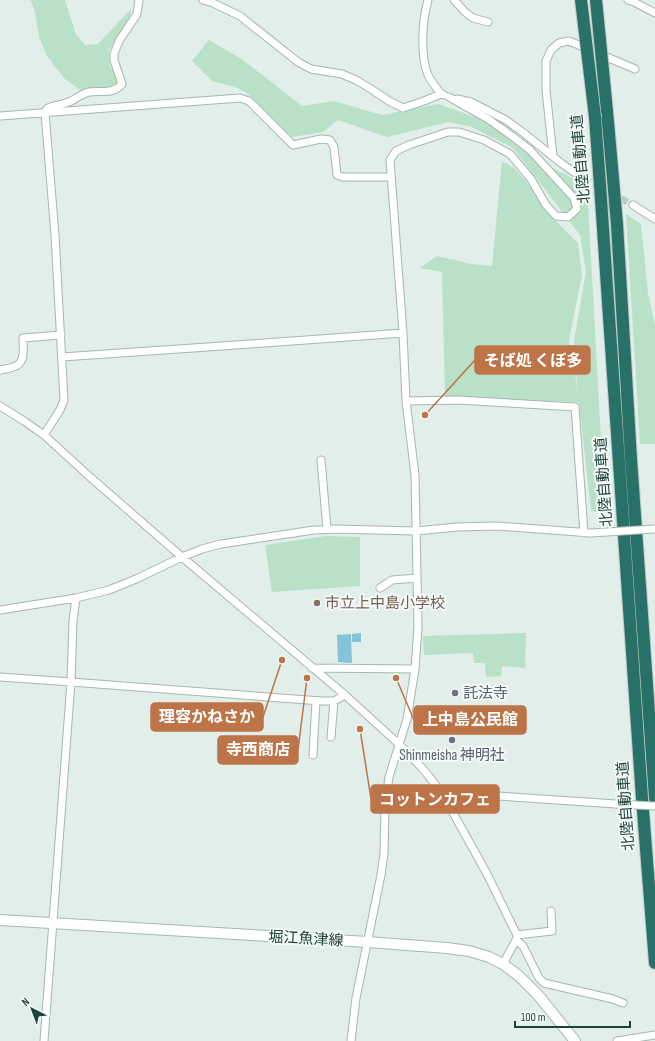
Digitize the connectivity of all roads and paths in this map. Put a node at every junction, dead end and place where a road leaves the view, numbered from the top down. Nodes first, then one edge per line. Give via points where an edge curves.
1 (139, 0) edge
2 (203, 0) edge
3 (428, 0) edge
4 (454, 0) edge
5 (581, 0) edge
6 (596, 0) edge
7 (628, 0) edge
8 (655, 13) edge
9 (488, 22) dead end
10 (635, 69) dead end
11 (441, 94) junction
12 (449, 97) junction
13 (45, 114) junction
14 (0, 116) edge
15 (553, 156) junction
16 (391, 177) junction
17 (584, 179) tunnel mouth
18 (633, 205) tunnel mouth
19 (655, 219) edge
20 (403, 333) junction
21 (61, 335) junction
22 (62, 357) junction
23 (0, 370) edge
24 (406, 401) junction
25 (0, 406) edge
26 (44, 435) junction
27 (322, 460) dead end
28 (327, 529) junction
29 (655, 529) edge
30 (416, 532) junction
31 (587, 533) junction
32 (182, 557) junction
33 (417, 578) junction
34 (380, 588) dead end
35 (76, 598) junction
36 (0, 610) edge
37 (312, 668) junction
38 (415, 669) junction
39 (0, 677) edge
40 (71, 682) junction
41 (345, 695) junction
42 (316, 701) junction
43 (334, 701) junction
44 (330, 737) dead end
45 (400, 745) junction
46 (313, 755) dead end
47 (442, 793) junction
48 (655, 798) edge
49 (655, 806) edge
50 (551, 911) dead end
51 (0, 920) edge
52 (52, 923) junction
53 (516, 938) junction
54 (368, 942) junction
55 (655, 963) edge
56 (503, 964) junction
57 (623, 1003) dead end
58 (655, 1035) edge
59 (44, 1041) edge
60 (351, 1041) edge
61 (575, 1041) edge
62 (617, 1041) edge

1 - 13 street via 137,14 119,40 114,54 122,84 118,89 89,92 68,103 50,107
2 - 11 street via 240,16 304,66 342,74 403,108
3 - 11 street via 423,36 425,63 429,77
4 - 9 street via 473,18
5 - 55 highway, 北陸自動車道, bridge via 600,192
6 - 48 highway, 北陸自動車道, bridge via 617,224
7 - 8 street
10 - 15 street via 569,42 559,43 551,50 546,61 546,90
11 - 12 street
12 - 15 street via 471,102 506,120
12 - 16 street via 488,119 530,150 574,198 577,210 568,217 556,216 510,154 484,140 459,132 448,132 396,151 390,160
13 - 14 street
13 - 16 street via 240,98 249,101 293,145 320,139 330,140 334,146 336,175
13 - 21 street
15 - 17 street
16 - 20 street
18 - 19 street
20 - 22 street
20 - 24 street
21 - 22 street
21 - 23 street via 23,338 24,358 21,363
22 - 26 street via 64,400
24 - 30 street via 415,475
24 - 31 street via 458,400 575,407
25 - 26 street
26 - 32 street
27 - 28 street
28 - 30 street
28 - 32 street via 221,544
29 - 31 street, bridge
30 - 31 street via 498,526
30 - 33 street
32 - 35 street via 109,590
32 - 37 street
33 - 34 street via 392,580
33 - 38 street via 418,627
35 - 36 street
35 - 40 street
37 - 38 street
37 - 41 street
38 - 45 street
39 - 40 street
40 - 42 street
40 - 52 street
41 - 43 street
41 - 45 street
42 - 43 street
42 - 46 street
43 - 44 street
45 - 47 street
45 - 54 street via 389,777 382,875
47 - 49 street, bridge
47 - 53 street via 486,872
50 - 53 street via 552,931
51 - 52 main road, 堀江魚津線
52 - 54 main road, 堀江魚津線
52 - 59 street
53 - 56 street
53 - 57 street via 544,983
54 - 56 main road, 堀江魚津線 via 469,951
54 - 60 street via 356,998
56 - 61 main road, 堀江魚津線 via 538,995
58 - 62 street

